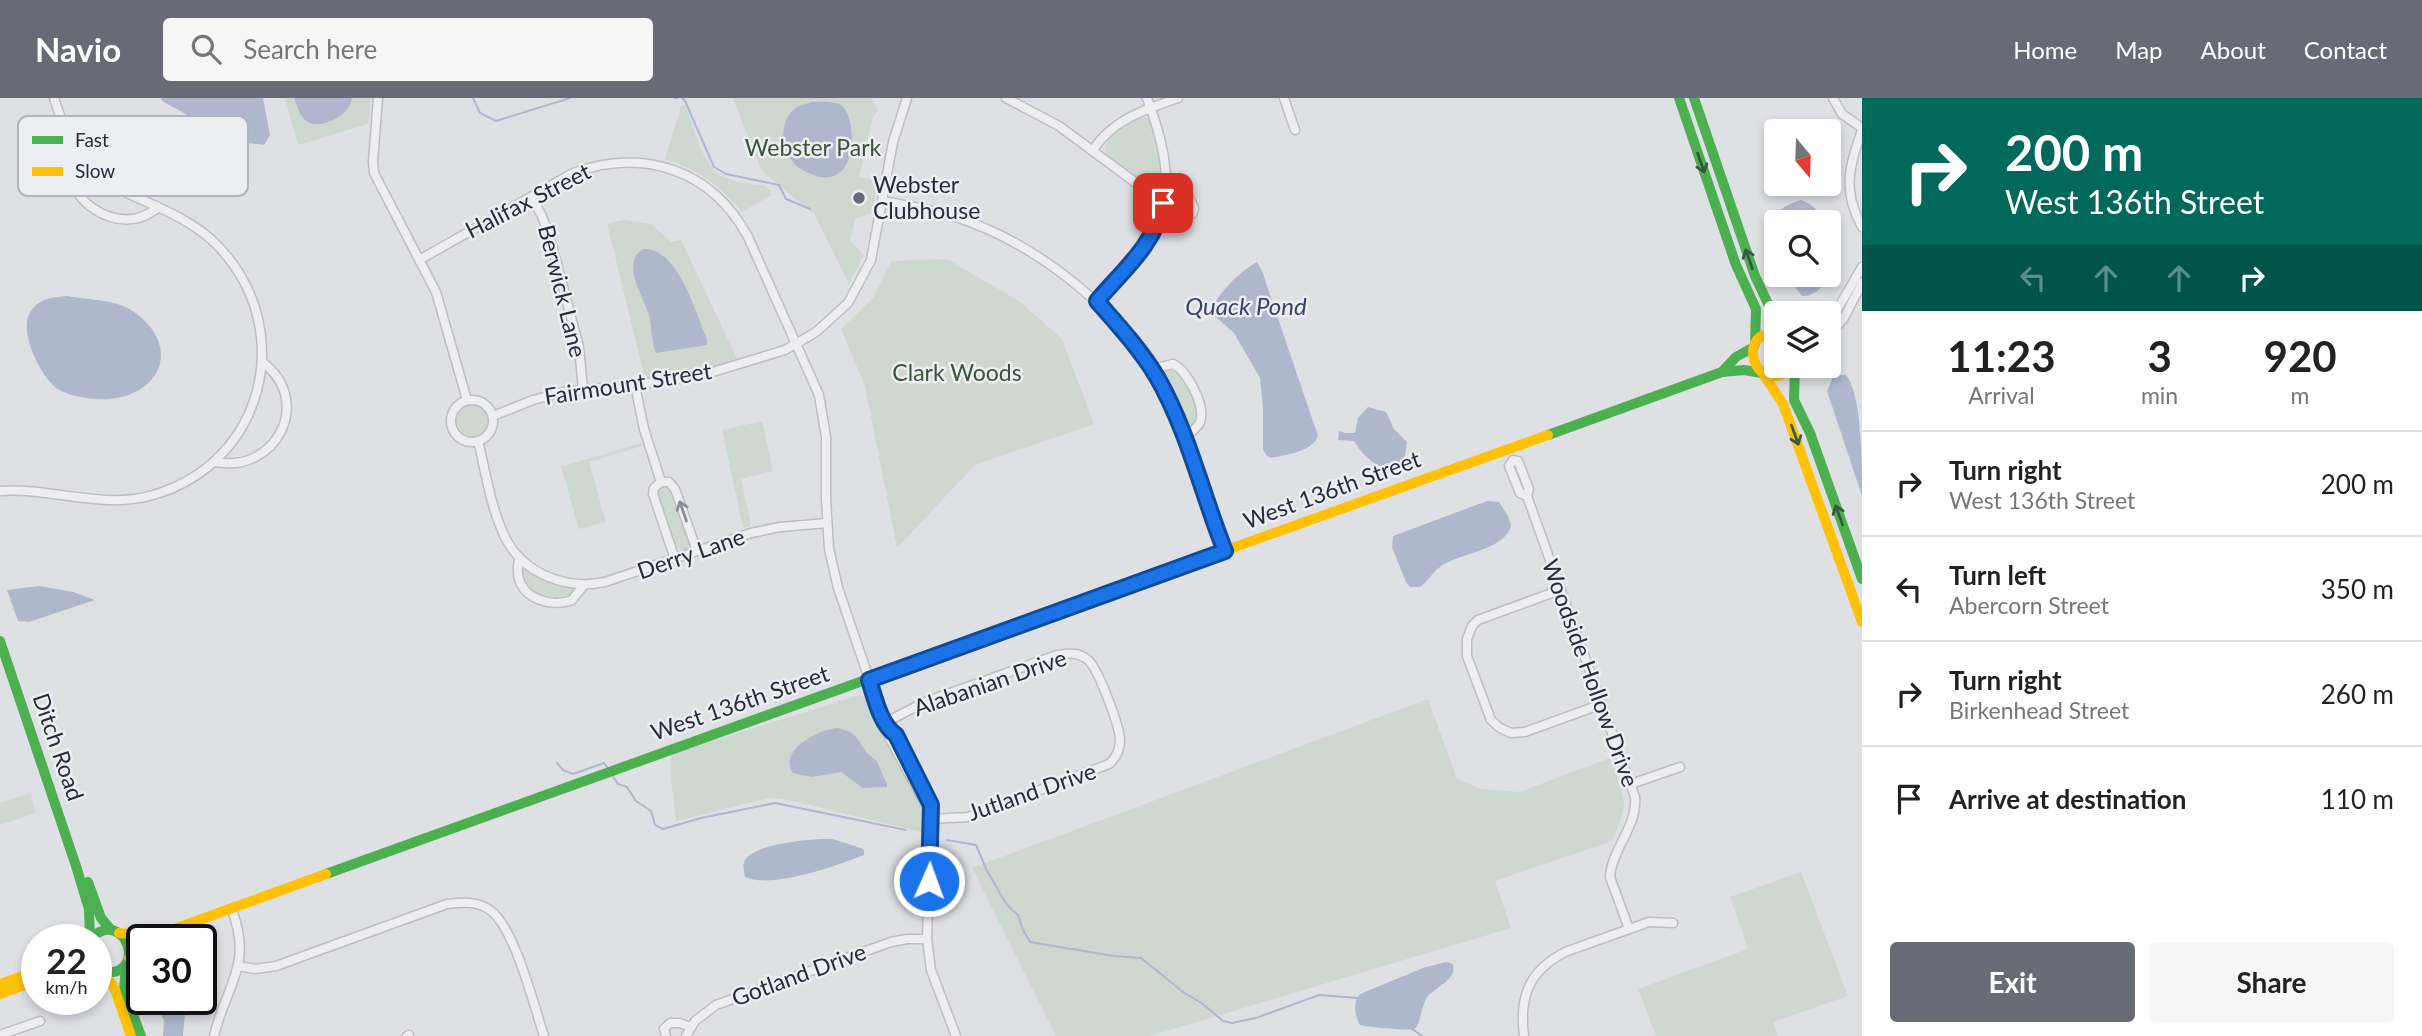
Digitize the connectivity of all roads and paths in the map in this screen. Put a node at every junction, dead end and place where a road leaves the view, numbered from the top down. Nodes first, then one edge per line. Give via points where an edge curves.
1 (54, 98) edge
2 (378, 98) edge
3 (907, 98) edge
4 (1006, 98) edge
5 (1147, 98) edge
6 (1178, 98) edge
7 (1284, 98) edge
8 (1679, 98) edge
9 (1694, 98) edge
10 (1833, 98) edge
11 (1151, 107) junction
12 (60, 116) edge
13 (1862, 129) edge
14 (1294, 130) dead end
15 (1093, 150) junction
16 (81, 196) edge
17 (133, 196) edge
18 (531, 197) junction
19 (883, 201) junction
20 (1163, 203) junction
21 (158, 208) junction
22 (1862, 227) edge
23 (419, 260) junction
24 (1862, 267) edge
25 (1857, 286) edge
26 (1097, 301) junction
27 (1767, 301) edge
28 (1841, 308) edge
29 (1841, 322) edge
30 (1764, 335) edge
31 (797, 344) junction
32 (1754, 345) junction
33 (262, 362) junction
34 (1152, 369) junction
35 (1722, 372) junction
36 (1763, 374) junction
37 (1795, 378) edge
38 (635, 385) junction
39 (583, 389) junction
40 (467, 400) junction
41 (493, 416) junction
42 (1184, 437) junction
43 (478, 442) junction
44 (1511, 455) junction
45 (215, 462) junction
46 (661, 482) junction
47 (0, 491) edge
48 (827, 523) junction
49 (697, 551) junction
50 (1225, 551) junction
51 (519, 557) junction
52 (675, 559) junction
53 (1862, 579) edge
54 (584, 585) junction
55 (1560, 590) junction
56 (1862, 622) edge
57 (0, 641) edge
58 (869, 680) junction
59 (1109, 703) joint
60 (1602, 704) junction
61 (888, 726) junction
62 (1680, 767) dead end
63 (1631, 785) junction
64 (930, 816) junction
65 (76, 866) junction
66 (232, 910) junction
67 (1673, 923) dead end
68 (90, 924) edge
69 (190, 924) edge
70 (1629, 929) junction
71 (115, 931) junction
72 (126, 933) edge
73 (927, 939) junction
74 (126, 941) edge
75 (126, 963) edge
76 (239, 966) junction
77 (112, 973) edge
78 (126, 976) edge
79 (21, 977) edge
80 (0, 984) edge
81 (112, 985) edge
82 (21, 986) edge
83 (0, 994) edge
84 (126, 996) edge
85 (133, 1015) edge
86 (40, 1021) dead end
87 (688, 1032) edge
88 (0, 1035) edge
89 (131, 1036) edge
90 (141, 1036) edge
91 (214, 1036) edge
92 (544, 1036) edge
93 (666, 1036) edge
94 (956, 1036) edge
95 (1524, 1036) edge

1 - 12 street
2 - 23 street via 374,173
3 - 19 street, Fairmount Street via 892,142
4 - 15 street
5 - 11 street
6 - 11 street
7 - 14 street
8 -> 32 street via 1756,309
27 -> 9 street
10 - 13 street via 1842,114
11 - 15 street via 1116,126
11 - 20 street via 1166,158
13 - 22 street via 1848,179
15 - 20 street
16 - 21 street via 97,212 116,218 134,219
17 - 21 street
18 - 23 street, Halifax Street
18 - 31 street, Halifax Street via 573,173 615,162 649,163 691,178 710,190 740,224
18 - 39 street, Berwick Lane via 552,246 579,347
19 - 26 street via 937,211 991,231 1049,265
19 - 31 street, Fairmount Street via 871,260 856,290 828,323
20 - 26 street via 1153,234 1140,254
21 - 33 street via 208,237 243,276 258,313
23 - 40 street via 444,312
24 - 25 street
25 - 28 street
25 - 29 street
26 - 34 street
30 - 32 street, West 136th Street
31 - 38 street, Fairmount Street via 706,374
31 - 48 street, Halifax Street via 823,408
32 - 35 street, West 136th Street
32 - 36 street via 1753,361
33 - 45 street via 247,417
33 - 45 street via 283,386 286,408 282,429 256,458 236,464
34 - 42 street
34 - 42 street via 1172,364 1182,370 1200,404 1198,426
35 - 36 street, West 136th Street
35 - 44 street, West 136th Street
36 -> 56 street via 1783,404
53 -> 37 street via 1794,400
38 - 39 street, Fairmount Street
38 - 46 street
39 - 41 street, Fairmount Street via 541,397
40 - 41 street via 486,404
40 - 43 street via 457,405 451,425 460,438
41 - 43 street via 491,431
42 - 50 street
43 - 51 street via 503,531
44 - 50 street, West 136th Street
44 - 55 street, Woodside Hollow Drive via 1513,475 1520,493 1527,496
45 - 47 street via 180,485 135,499
49 -> 46 street via 675,489 669,482
46 - 52 street via 653,494
48 - 49 street, Derry Lane via 764,530
48 - 58 street, Halifax Street via 838,588
49 - 52 street, Derry Lane
50 - 58 street, West 136th Street
51 - 54 street, Derry Lane via 555,580
51 - 54 street via 523,586 542,601 572,600
52 - 54 street, Derry Lane via 615,580
55 - 60 street, Woodside Hollow Drive
55 - 60 street via 1478,620 1468,633 1467,656 1491,720 1506,731 1525,732
57 - 65 street, Ditch Road
58 - 61 street, Halifax Street
58 - 66 street, West 136th Street
59 - 61 street, Alabanian Drive via 1095,668 1071,653 925,702
59 - 64 street, Jutland Drive via 1120,743 1114,760 1105,767 968,817
60 - 63 street, Woodside Hollow Drive
61 - 64 street, Halifax Street via 929,798
62 - 63 street
63 - 70 street, Woodside Hollow Drive via 1634,816 1613,857 1611,877
64 - 73 street
65 - 68 street, Ditch Road
65 - 71 street, Ditch Road via 85,876 101,918
66 - 69 street, West 136th Street
66 - 76 street via 240,936
67 - 70 street via 1649,922
70 - 95 street via 1565,951 1537,972 1525,994
71 - 72 street, West 136th Street
71 - 74 street, Ditch Road
73 - 87 street, Gotland Drive via 891,942 716,1004
73 - 94 street via 931,970
75 - 77 street
76 - 91 street
76 - 92 street via 276,966 447,904 472,903 493,912 502,922
78 - 84 street
79 - 80 street
81 - 89 street
82 - 83 street
85 - 90 street
86 - 88 street
87 - 93 street via 680,1023 670,1023 665,1027

